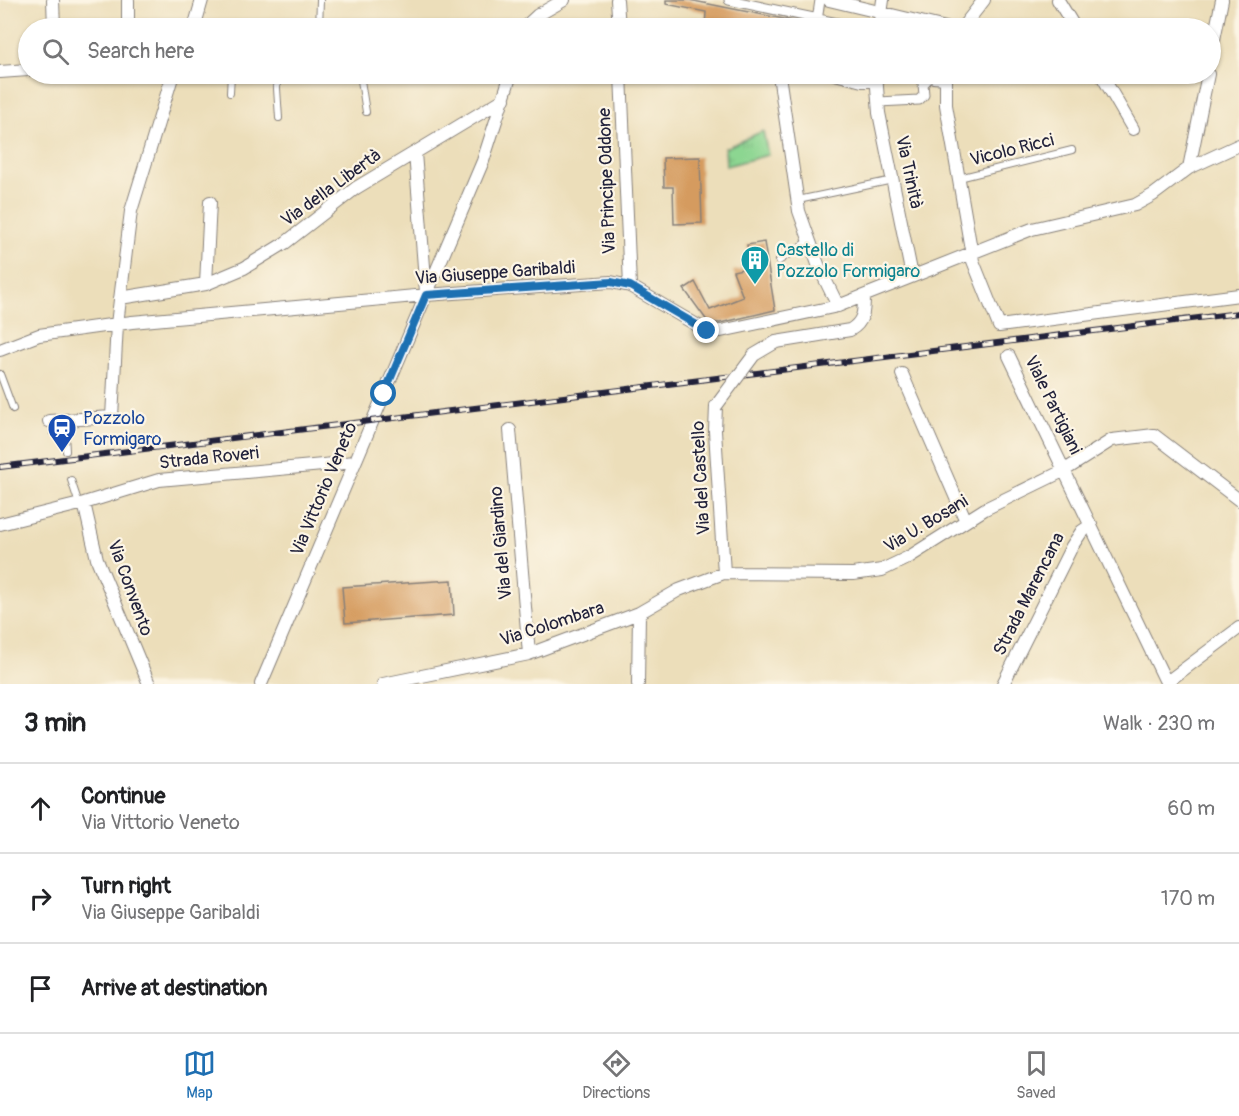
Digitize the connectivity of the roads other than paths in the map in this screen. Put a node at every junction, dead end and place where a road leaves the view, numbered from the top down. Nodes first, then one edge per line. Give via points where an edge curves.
1 (53, 0) edge
2 (128, 0) edge
3 (202, 0) edge
4 (320, 0) edge
5 (564, 0) edge
6 (617, 0) edge
7 (729, 0) edge
8 (820, 0) edge
9 (829, 0) edge
10 (984, 0) edge
11 (1058, 0) edge
12 (1222, 0) edge
13 (548, 4) edge
14 (882, 6) edge
15 (54, 18) edge
16 (128, 18) edge
17 (197, 18) edge
18 (319, 18) edge
19 (535, 18) edge
20 (618, 18) edge
21 (795, 18) edge
22 (818, 18) edge
23 (911, 18) edge
24 (970, 18) edge
25 (1069, 18) edge
26 (1218, 18) edge
27 (18, 71) edge
28 (0, 72) edge
29 (170, 84) edge
30 (230, 84) edge
31 (277, 84) edge
32 (362, 84) edge
33 (508, 84) edge
34 (621, 84) edge
35 (780, 84) edge
36 (877, 84) edge
37 (923, 84) edge
38 (946, 84) edge
39 (1107, 84) edge
40 (1206, 84) edge
41 (230, 93) dead end
42 (504, 99) junction
43 (878, 102) junction
44 (366, 112) dead end
45 (279, 118) dead end
46 (1133, 129) dead end
47 (1239, 145) edge
48 (1072, 150) dead end
49 (415, 153) junction
50 (1189, 168) junction
51 (959, 178) junction
52 (893, 180) junction
53 (797, 200) junction
54 (210, 202) dead end
55 (810, 240) junction
56 (972, 252) junction
57 (779, 261) dead end
58 (912, 276) junction
59 (206, 284) junction
60 (630, 286) junction
61 (426, 295) junction
62 (1239, 295) edge
63 (864, 296) junction
64 (120, 298) junction
65 (838, 306) junction
66 (117, 324) junction
67 (0, 350) edge
68 (1009, 356) dead end
69 (0, 374) edge
70 (902, 374) dead end
71 (13, 409) dead end
72 (49, 422) dead end
73 (510, 430) dead end
74 (65, 433) dead end
75 (66, 451) dead end
76 (355, 462) junction
77 (1065, 470) junction
78 (71, 480) dead end
79 (1239, 500) edge
80 (80, 501) junction
81 (966, 521) junction
82 (0, 524) edge
83 (1091, 525) junction
84 (724, 573) junction
85 (639, 613) junction
86 (1239, 628) edge
87 (529, 654) junction
88 (1167, 683) edge
89 (149, 684) edge
90 (261, 684) edge
91 (383, 684) edge
92 (638, 684) edge
93 (1003, 684) edge

1 - 15 street
2 - 16 street
3 - 17 street
4 - 18 lane
5 - 13 street
6 - 20 street
7 - 21 street
8 - 22 street
9 - 14 street
10 - 24 street
11 - 25 street
12 - 26 street
13 - 19 street
14 - 23 street
27 - 28 street
29 - 64 street via 131,211
30 - 41 lane
31 - 45 lane
32 - 44 lane
33 - 42 street, Via Vittorio Veneto
34 - 60 street, Via Principe Oddone
35 - 53 street
36 - 43 street, Via Trinità
37 - 43 street via 924,95 920,100
38 - 51 street
39 - 46 street
40 - 50 street
42 - 49 street, Via della Libertà
42 - 61 street, Via Vittorio Veneto via 483,161
43 - 52 street, Via Trinità
47 - 50 street, Via Giuseppe Garibaldi
48 - 51 lane, Vicolo Ricci
49 - 59 street, Via della Libertà via 356,188 285,243 244,268
49 - 61 street
50 - 56 street, Via Giuseppe Garibaldi via 1135,205 1032,229
51 - 56 street
52 - 53 lane
52 - 58 street, Via Trinità
53 - 55 street
54 - 59 street
55 - 57 lane
55 - 65 street
56 - 58 street, Via Giuseppe Garibaldi
56 - 62 street via 999,326
58 - 63 street, Via Giuseppe Garibaldi
59 - 64 street, Via della Libertà
60 - 61 street, Via Giuseppe Garibaldi via 611,282
60 - 65 street, Via Giuseppe Garibaldi via 707,331
61 - 66 street, Via Giuseppe Garibaldi
61 - 76 street, Via Vittorio Veneto
63 - 65 street, Via Giuseppe Garibaldi
63 - 84 street, Via del Castello, bridge via 862,320 856,327 776,342 754,355 716,406
64 - 66 street
66 - 67 street, Via Giuseppe Garibaldi via 39,335
66 - 72 street via 112,417
68 - 77 street, Viale Partigiani
69 - 71 lane
70 - 81 street
73 - 87 street, Via del Giardino
74 - 75 lane
76 - 80 street, Strada Roveri via 159,480
76 - 90 street, Via Vittorio Veneto
77 - 79 street, Via U. Bosani via 1112,440 1154,435
77 - 81 street, Via U. Bosani
77 - 83 street, Viale Partigiani
78 - 80 lane
80 - 82 street, Strada Roveri
80 - 89 street, Via Convento via 97,559
81 - 84 street, Via U. Bosani via 909,557 869,573
83 - 88 street, Viale Partigiani
83 - 93 street, Strada Marencana via 1072,546
84 - 85 street, Via Colombara via 678,590
85 - 87 street, Via Colombara
85 - 92 street
86 - 88 street
87 - 91 street, Via Colombara

